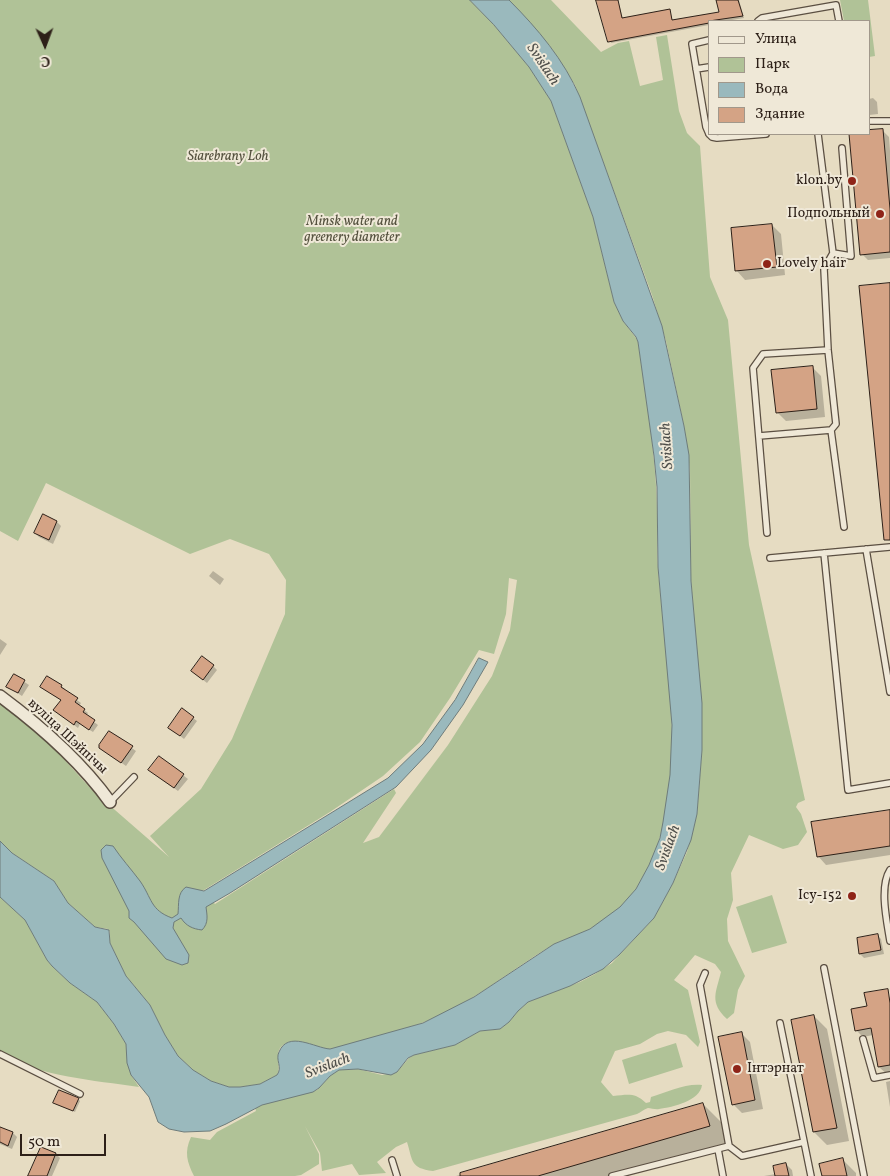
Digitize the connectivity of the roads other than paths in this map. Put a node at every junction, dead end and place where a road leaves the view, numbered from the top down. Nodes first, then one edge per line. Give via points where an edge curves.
1 (759, 20) edge
2 (839, 20) edge
3 (708, 40) edge
4 (708, 67) edge
5 (696, 69) junction
6 (870, 121) edge
7 (890, 121) edge
8 (708, 132) edge
9 (710, 135) edge
10 (754, 135) edge
11 (818, 135) edge
12 (842, 148) dead end
13 (833, 253) junction
14 (828, 350) junction
15 (831, 430) junction
16 (760, 436) junction
17 (844, 527) dead end
18 (767, 533) dead end
19 (890, 547) edge
20 (866, 549) junction
21 (824, 553) junction
22 (770, 558) dead end
23 (889, 682) edge
24 (890, 692) edge
25 (0, 696) edge
26 (134, 778) dead end
27 (890, 783) edge
28 (110, 802) joint
29 (890, 870) edge
30 (888, 913) edge
31 (890, 941) edge
32 (824, 968) dead end
33 (705, 974) dead end
34 (780, 1023) dead end
35 (864, 1039) dead end
36 (0, 1054) edge
37 (890, 1075) edge
38 (80, 1094) dead end
39 (804, 1142) junction
40 (729, 1146) junction
41 (718, 1149) junction
42 (392, 1160) dead end
43 (396, 1176) edge
44 (612, 1176) edge
45 (723, 1176) edge
46 (811, 1176) edge
47 (864, 1176) edge

1 - 2 lane via 836,5
3 - 5 lane via 692,44
4 - 5 lane
5 - 8 lane
6 - 7 lane
9 - 10 lane via 717,138
11 - 13 lane
12 - 13 lane via 851,256
13 - 14 lane via 824,269
14 - 15 lane via 836,424
14 - 16 lane via 763,354 753,368
15 - 16 lane
15 - 17 lane
16 - 18 lane
19 - 20 lane
20 - 21 lane
20 - 23 lane
21 - 22 lane
21 - 27 lane via 848,790
23 - 24 lane
25 - 28 street, вуліца Шэйпічы via 94,780
26 - 28 lane
29 - 30 lane via 886,883
30 - 31 lane
32 - 47 lane
33 - 40 lane via 700,984
34 - 39 lane
35 - 37 lane via 874,1078
36 - 38 lane
39 - 40 lane via 742,1156
39 - 46 lane
40 - 41 lane
41 - 44 lane
41 - 45 lane
42 - 43 lane

